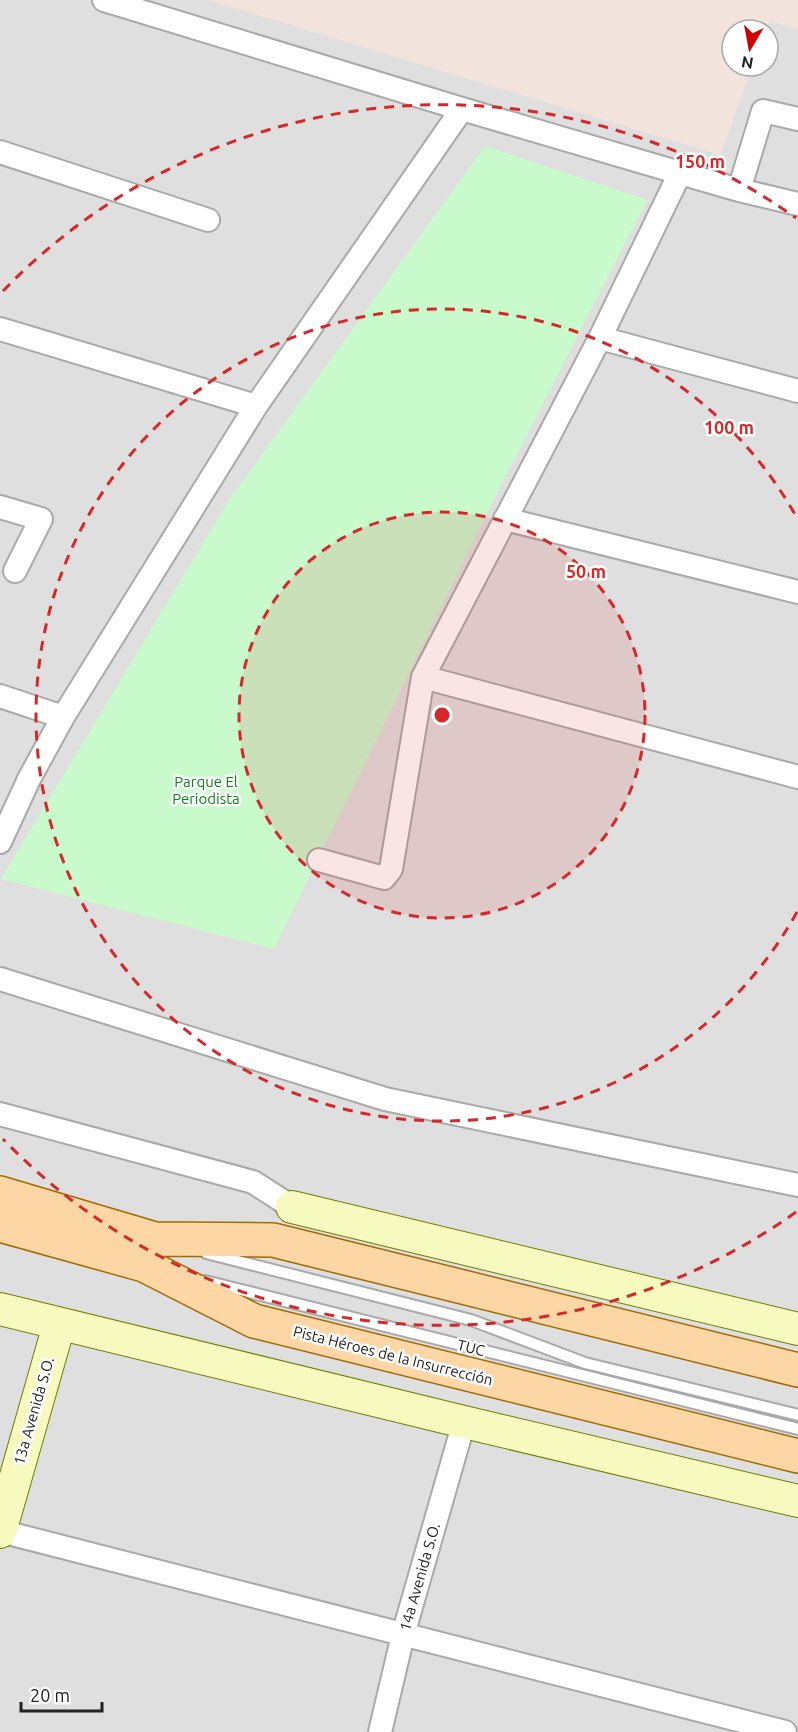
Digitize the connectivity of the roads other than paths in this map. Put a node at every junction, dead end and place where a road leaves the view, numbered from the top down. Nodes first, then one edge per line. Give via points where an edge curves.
1 (104, 0) edge
2 (462, 109) junction
3 (798, 119) edge
4 (0, 152) edge
5 (680, 173) junction
6 (739, 190) junction
7 (798, 204) edge
8 (208, 220) dead end
9 (0, 328) edge
10 (600, 338) junction
11 (798, 391) edge
12 (256, 406) junction
13 (0, 507) edge
14 (505, 519) junction
15 (15, 571) dead end
16 (798, 592) edge
17 (423, 677) junction
18 (0, 696) edge
19 (63, 717) junction
20 (798, 777) edge
21 (0, 842) edge
22 (319, 860) dead end
23 (0, 979) edge
24 (0, 1114) edge
25 (798, 1185) edge
26 (0, 1193) edge
27 (292, 1207) joint
28 (0, 1225) edge
29 (149, 1252) junction
30 (0, 1309) edge
31 (59, 1324) junction
32 (798, 1329) edge
33 (798, 1370) edge
34 (798, 1415) edge
35 (464, 1422) junction
36 (798, 1429) edge
37 (798, 1456) edge
38 (798, 1501) edge
39 (0, 1531) edge
40 (403, 1635) junction
41 (380, 1732) edge
42 (785, 1732) edge

1 - 2 street
2 - 5 street
2 - 12 street
3 - 6 street via 763,111
4 - 8 street
5 - 6 street
5 - 10 street
6 - 7 street
9 - 12 street
10 - 11 street
10 - 14 street
12 - 19 street
13 - 15 street via 41,519
14 - 16 street
14 - 17 street
17 - 20 street
17 - 22 street via 391,868 384,878
18 - 19 street
19 - 21 street via 28,779
23 - 25 street via 385,1099
24 - 27 street via 253,1182
26 - 29 main road, Pista Héroes de la Insurrección
27 - 32 street
28 - 29 main road, Pista Héroes de la Insurrección
29 - 33 main road, Pista Héroes de la Insurrección via 273,1240
29 - 34 lane, TUC via 269,1270 471,1320 585,1363
29 - 36 lane, TUC
29 - 37 main road, Pista Héroes de la Insurrección via 254,1321
30 - 31 street
31 - 35 street
31 - 39 street, 13a Avenida S.O.
35 - 38 street
35 - 40 street, 14a Avenida S.O.
39 - 40 street
40 - 41 street, 14a Avenida S.O.
40 - 42 street

